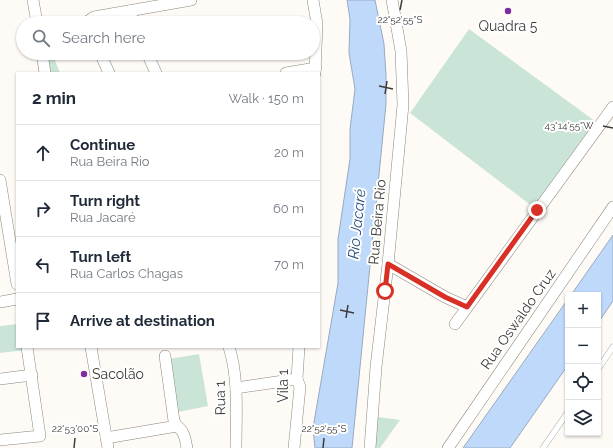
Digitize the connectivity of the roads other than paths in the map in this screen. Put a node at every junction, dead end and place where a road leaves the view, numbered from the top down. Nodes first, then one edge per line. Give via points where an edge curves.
1 (33, 0) edge
2 (191, 0) edge
3 (313, 0) edge
4 (392, 0) edge
5 (129, 10) junction
6 (36, 16) edge
7 (106, 16) edge
8 (131, 16) edge
9 (314, 16) edge
10 (43, 60) edge
11 (103, 60) edge
12 (151, 60) edge
13 (315, 60) edge
14 (315, 71) edge
15 (45, 72) edge
16 (109, 72) edge
17 (156, 72) edge
18 (300, 72) edge
19 (613, 107) edge
20 (0, 180) edge
21 (613, 207) edge
22 (388, 264) junction
23 (16, 278) edge
24 (16, 299) edge
25 (0, 302) edge
26 (467, 307) junction
27 (455, 324) dead end
28 (613, 347) edge
29 (27, 348) edge
30 (91, 348) edge
31 (229, 348) edge
32 (299, 348) edge
33 (165, 356) dead end
34 (601, 365) edge
35 (32, 375) junction
36 (297, 378) junction
37 (0, 379) edge
38 (236, 388) junction
39 (565, 416) edge
40 (177, 426) junction
41 (0, 440) edge
42 (107, 443) edge
43 (187, 448) edge
44 (236, 448) edge
45 (294, 448) edge
46 (370, 448) edge
47 (448, 448) edge
48 (543, 448) edge

1 - 6 street
2 - 5 street
3 - 9 street
4 - 22 street, Rua Beira Rio via 401,51 403,105
5 - 7 street
5 - 8 street
10 - 15 street
11 - 16 street
12 - 17 street
13 - 14 street
14 - 18 street
19 - 26 street
20 - 23 street
21 - 47 street, Rua Oswaldo Cruz
22 - 26 street
22 - 46 street, Rua Beira Rio
24 - 25 street
26 - 27 street
28 - 34 lane
29 - 35 street
30 - 42 street
31 - 38 street, Rua 1 via 234,362
32 - 36 street, Vila 1
33 - 40 street via 174,421
35 - 37 street
35 - 41 street via 40,436
36 - 38 street
36 - 45 street, Vila 1 via 300,387
38 - 44 street, Rua 1
39 - 48 lane
40 - 42 street
40 - 43 street via 184,435

